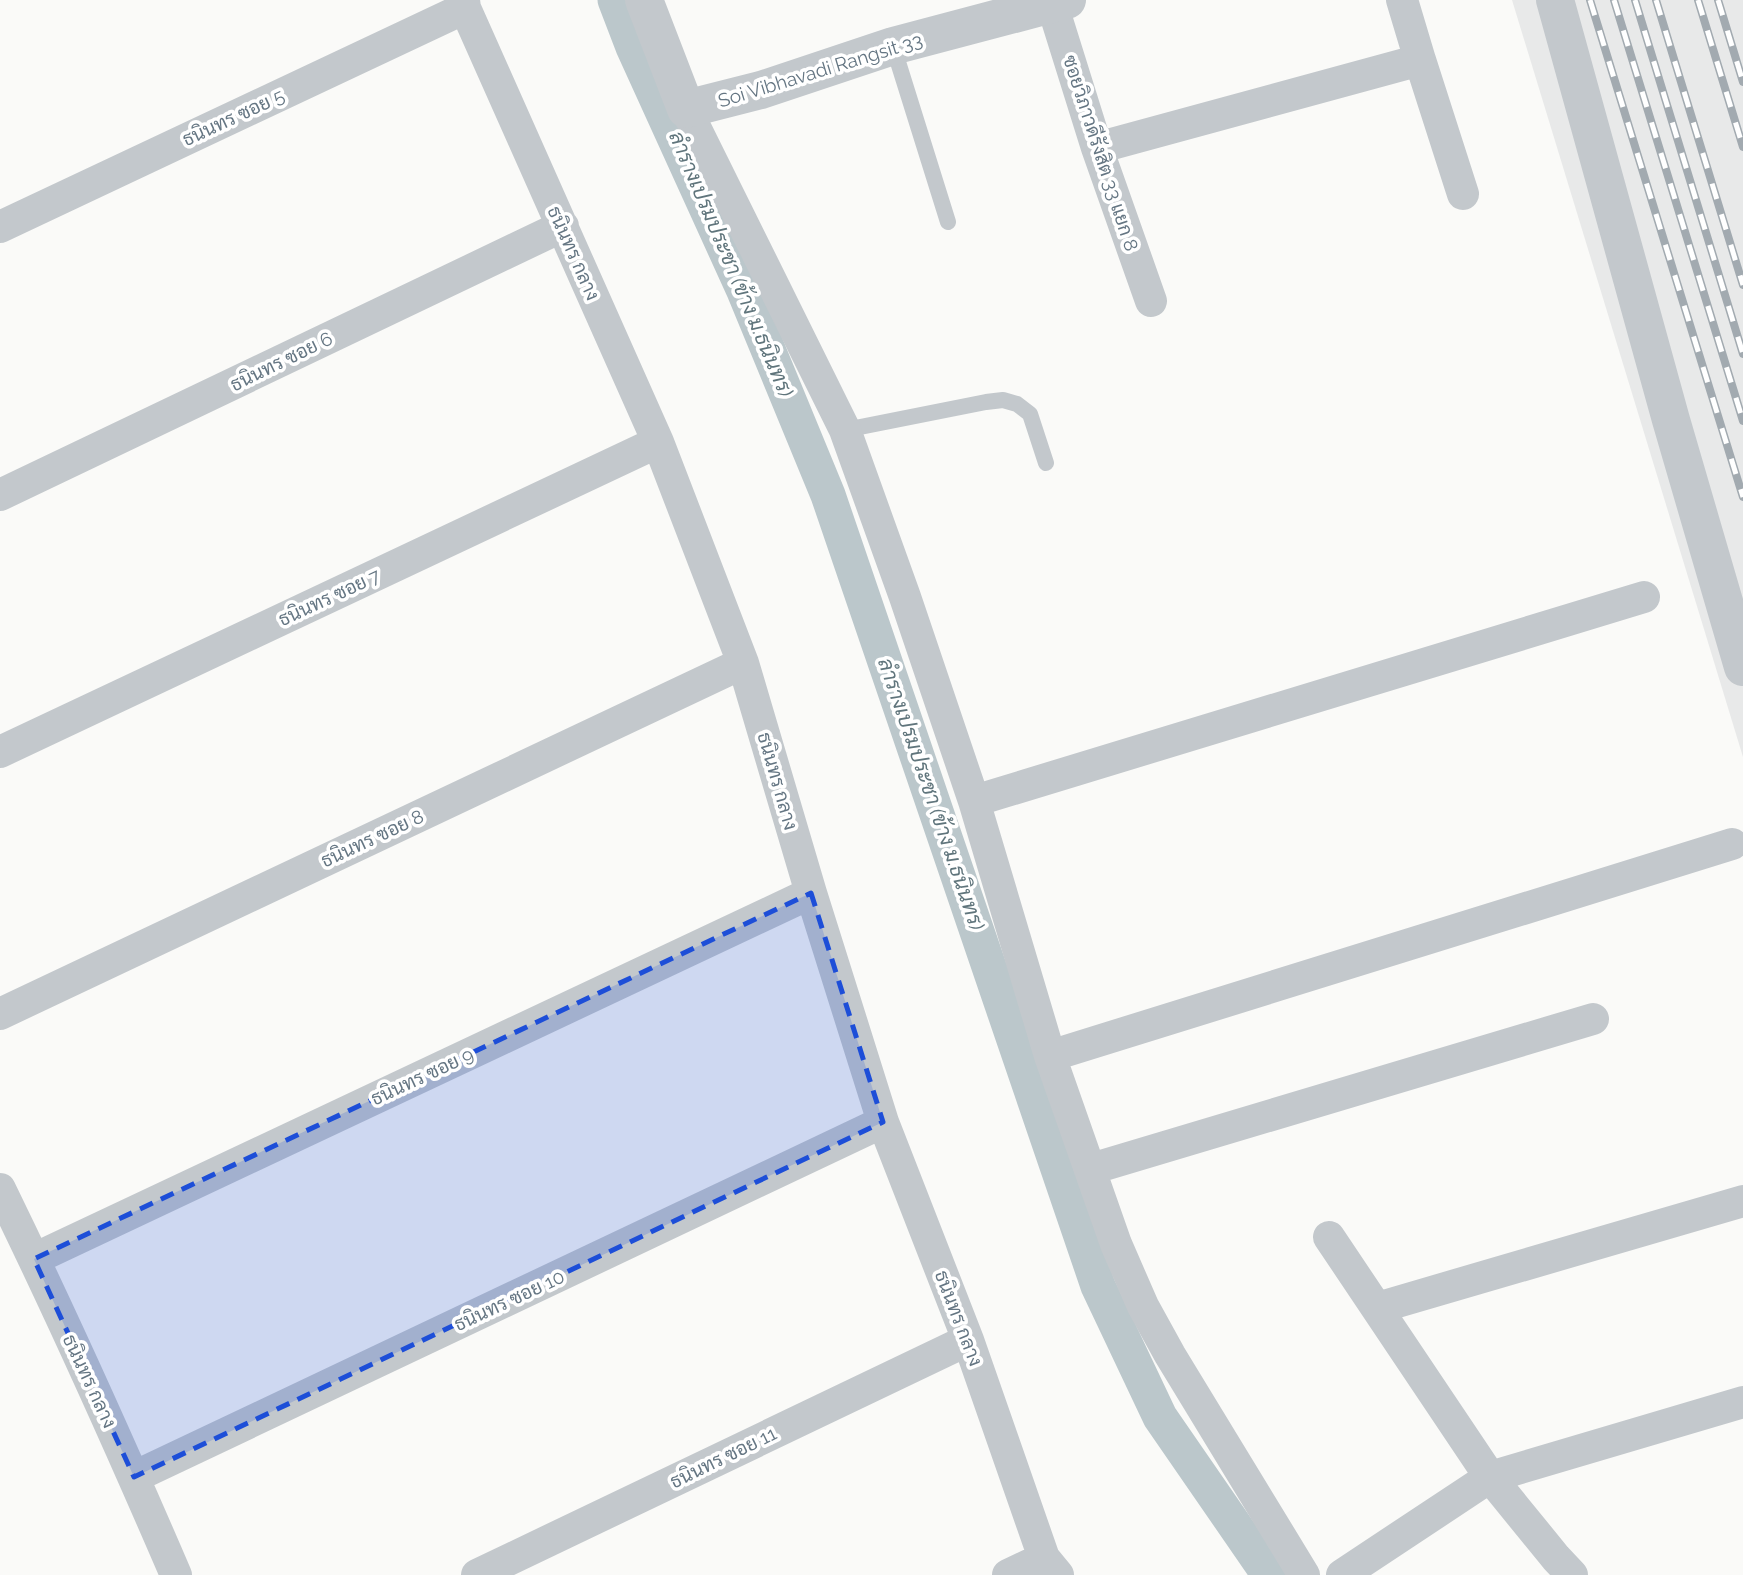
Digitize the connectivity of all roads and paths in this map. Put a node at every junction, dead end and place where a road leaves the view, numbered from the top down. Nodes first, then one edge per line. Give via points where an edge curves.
1 (644, 0) edge
2 (1402, 0) edge
3 (1555, 0) edge
4 (1060, 2) edge
5 (464, 4) edge
6 (893, 46) junction
7 (1420, 60) junction
8 (686, 109) junction
9 (1097, 148) junction
10 (1463, 194) dead end
11 (948, 222) dead end
12 (563, 226) junction
13 (0, 227) edge
14 (1151, 301) dead end
15 (845, 430) junction
16 (658, 442) junction
17 (1046, 463) dead end
18 (0, 495) edge
19 (1644, 597) dead end
20 (744, 663) junction
21 (1743, 667) edge
22 (0, 752) edge
23 (974, 801) junction
24 (1732, 844) dead end
25 (810, 893) junction
26 (0, 1014) edge
27 (1593, 1019) dead end
28 (1050, 1056) junction
29 (883, 1122) junction
30 (1091, 1169) junction
31 (0, 1189) edge
32 (1743, 1201) edge
33 (1329, 1237) dead end
34 (34, 1259) junction
35 (1377, 1308) junction
36 (968, 1340) junction
37 (1743, 1402) edge
38 (134, 1477) junction
39 (1490, 1477) junction
40 (1051, 1566) edge
41 (176, 1575) edge
42 (477, 1575) edge
43 (1009, 1575) edge
44 (1304, 1575) edge
45 (1342, 1575) edge
46 (1572, 1575) edge

1 - 8 street
2 - 7 street
3 - 21 street
4 - 6 street, Soi Vibhavadi Rangsit 33
4 - 9 street, ซอยวิภาวดีรังสิต 33 แยก 8
5 - 12 street, ธนินทร กลาง
5 - 13 street, ธนินทร ซอย 5
6 - 8 street, Soi Vibhavadi Rangsit 33 via 761,90
6 - 11 lane
7 - 9 street
7 - 10 street
8 - 15 street
9 - 14 street, ซอยวิภาวดีรังสิต 33 แยก 8
12 - 16 street, ธนินทร กลาง
12 - 18 street, ธนินทร ซอย 6
15 - 17 lane via 1003,400 1030,414
15 - 23 street
16 - 20 street, ธนินทร กลาง
16 - 22 street, ธนินทร ซอย 7
19 - 23 street
20 - 25 street, ธนินทร กลาง
20 - 26 street, ธนินทร ซอย 8
23 - 28 street
24 - 28 street
25 - 29 street, ธนินทร กลาง
25 - 34 street, ธนินทร ซอย 9
27 - 30 street
28 - 30 street
29 - 36 street, ธนินทร กลาง
29 - 38 street, ธนินทร ซอย 10
30 - 44 street via 1143,1307
31 - 34 street, ธนินทร กลาง
32 - 35 street
33 - 35 street
34 - 38 street, ธนินทร กลาง
35 - 39 street
36 - 40 street, ธนินทร กลาง
36 - 42 street, ธนินทร ซอย 11
37 - 39 street
38 - 41 street, ธนินทร กลาง
39 - 45 street
39 - 46 street
40 - 43 street

